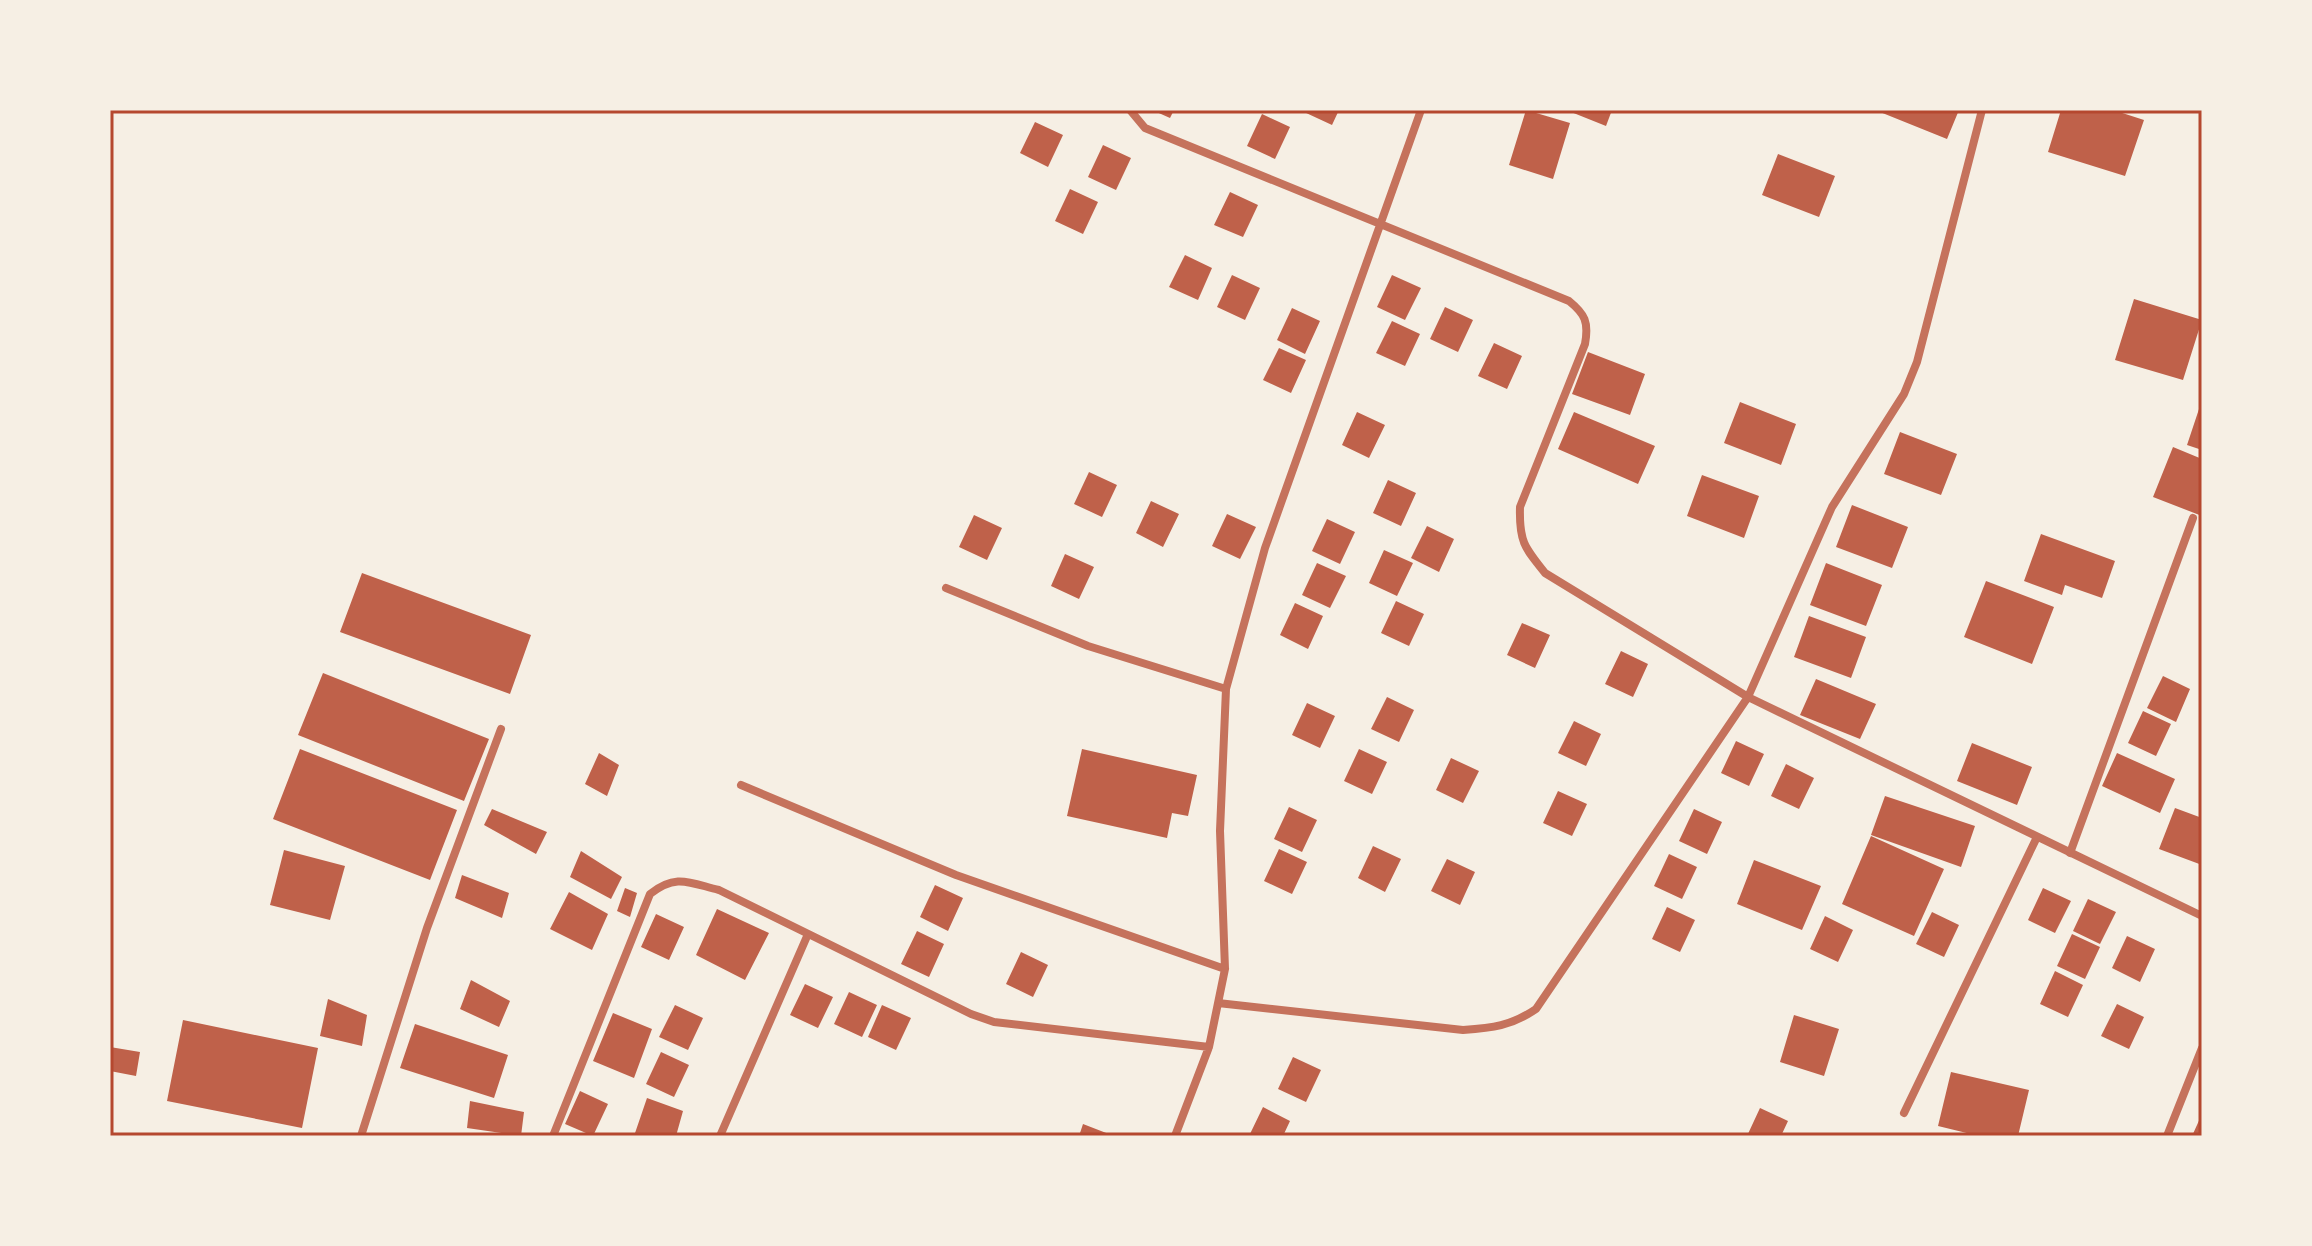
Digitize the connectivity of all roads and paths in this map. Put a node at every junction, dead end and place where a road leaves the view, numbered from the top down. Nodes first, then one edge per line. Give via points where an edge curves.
1 (1130, 110) edge
2 (1421, 110) edge
3 (1982, 110) edge
4 (1378, 226) junction
5 (2193, 518) dead end
6 (946, 588) dead end
7 (1226, 689) junction
8 (1748, 697) junction
9 (501, 729) dead end
10 (741, 785) dead end
11 (2037, 837) junction
12 (2070, 853) junction
13 (2202, 916) edge
14 (808, 934) junction
15 (1225, 969) junction
16 (1218, 1003) junction
17 (1209, 1047) junction
18 (2202, 1048) edge
19 (1904, 1113) dead end
20 (361, 1136) edge
21 (553, 1136) edge
22 (720, 1136) edge
23 (1175, 1136) edge
24 (2167, 1136) edge

1 - 4 street via 1145,128
2 - 4 street
3 - 8 street via 1917,362 1904,394 1832,507
4 - 7 street via 1265,548
4 - 8 street via 1569,301 1584,313 1585,344 1520,507 1524,547 1545,573
5 - 12 street
6 - 7 street via 1088,646
7 - 15 street via 1220,831
8 - 11 street
8 - 16 street via 1536,1009 1518,1021 1463,1030
9 - 20 street via 427,928
10 - 15 street via 956,875
11 - 12 street
11 - 19 street
12 - 13 street
14 - 17 street via 994,1022
14 - 21 street via 719,890 677,879 661,885 650,894
14 - 22 street
15 - 16 street
16 - 17 street
17 - 23 street
18 - 24 street

